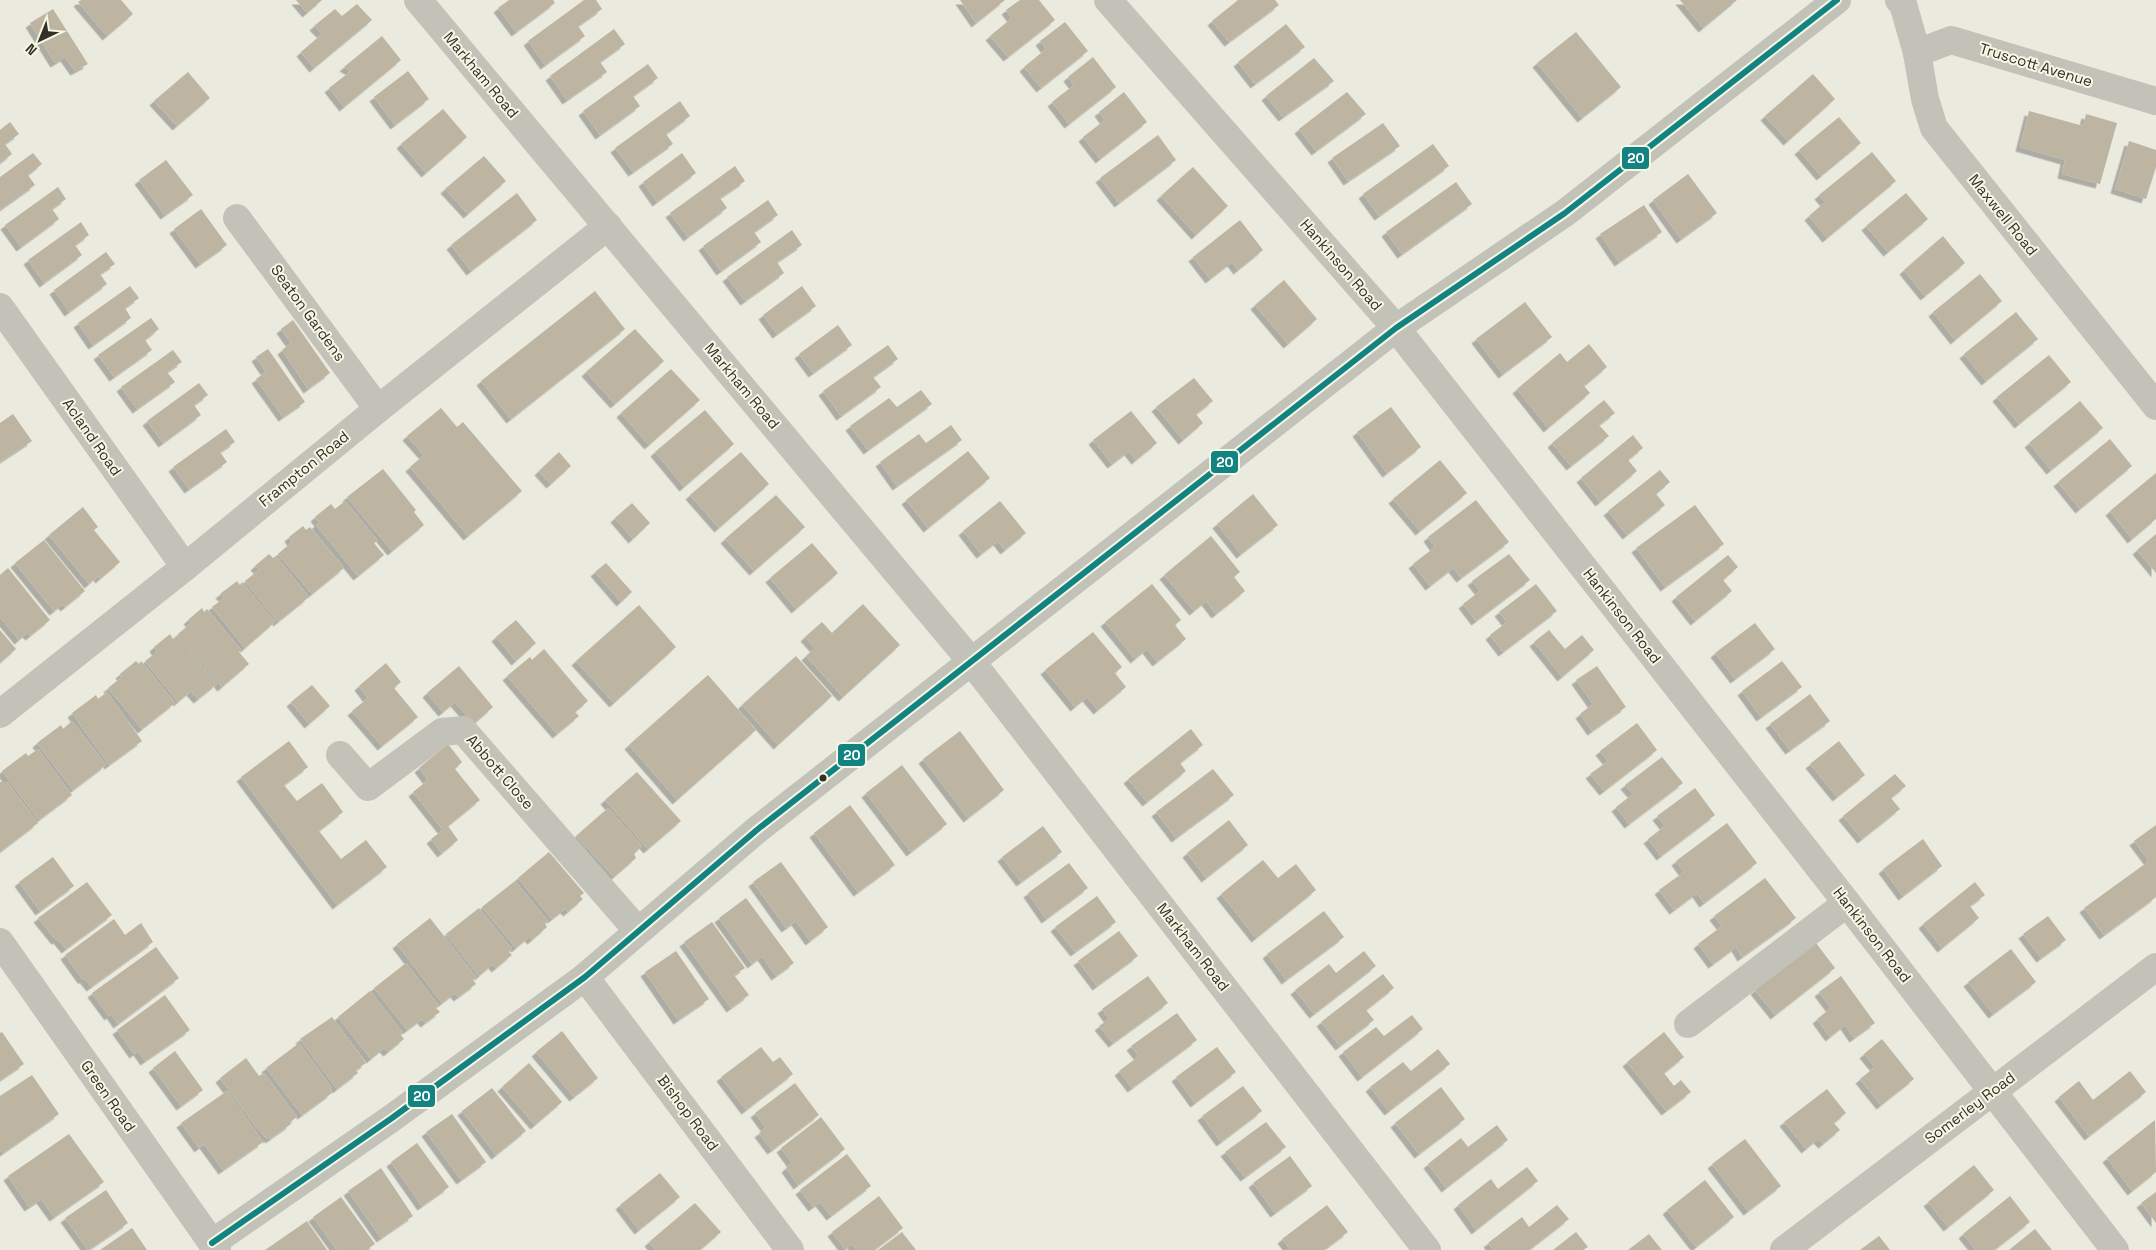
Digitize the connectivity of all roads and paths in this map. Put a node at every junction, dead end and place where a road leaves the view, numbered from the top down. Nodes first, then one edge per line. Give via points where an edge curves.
1 (418, 0) edge
2 (1108, 0) edge
3 (1837, 0) edge
4 (1899, 0) edge
5 (1917, 53) junction
6 (2156, 101) edge
7 (237, 218) dead end
8 (608, 226) junction
9 (0, 307) edge
10 (1396, 328) junction
11 (2156, 406) edge
12 (378, 409) junction
13 (185, 567) junction
14 (971, 661) junction
15 (0, 714) edge
16 (340, 755) dead end
17 (1847, 903) junction
18 (638, 931) junction
19 (0, 942) edge
20 (2156, 966) edge
21 (585, 977) junction
22 (1688, 1024) dead end
23 (1993, 1090) junction
24 (214, 1246) edge
25 (790, 1250) edge
26 (1427, 1250) edge
27 (1784, 1250) edge
28 (2115, 1250) edge

1 - 8 street, Markham Road
2 - 10 street, Hankinson Road
3 - 10 street via 1565,213
4 - 5 street, Maxwell Road via 1903,4
5 - 6 street, Truscott Avenue via 1951,40
5 - 11 street, Maxwell Road via 1934,128
7 - 12 street, Seaton Gardens
8 - 12 street, Frampton Road
8 - 14 street, Markham Road
9 - 13 street, Acland Road
10 - 14 street
10 - 17 street, Hankinson Road
12 - 13 street, Frampton Road
13 - 15 street, Frampton Road
14 - 18 street via 758,829
14 - 26 street, Markham Road
16 - 18 street, Abbott Close via 368,787 442,732 463,730
17 - 22 street
17 - 23 street, Hankinson Road
18 - 21 street
19 - 24 street, Green Road
20 - 23 street, Somerley Road
21 - 24 street
21 - 25 street, Bishop Road
23 - 27 street, Somerley Road
23 - 28 street, Hankinson Road

